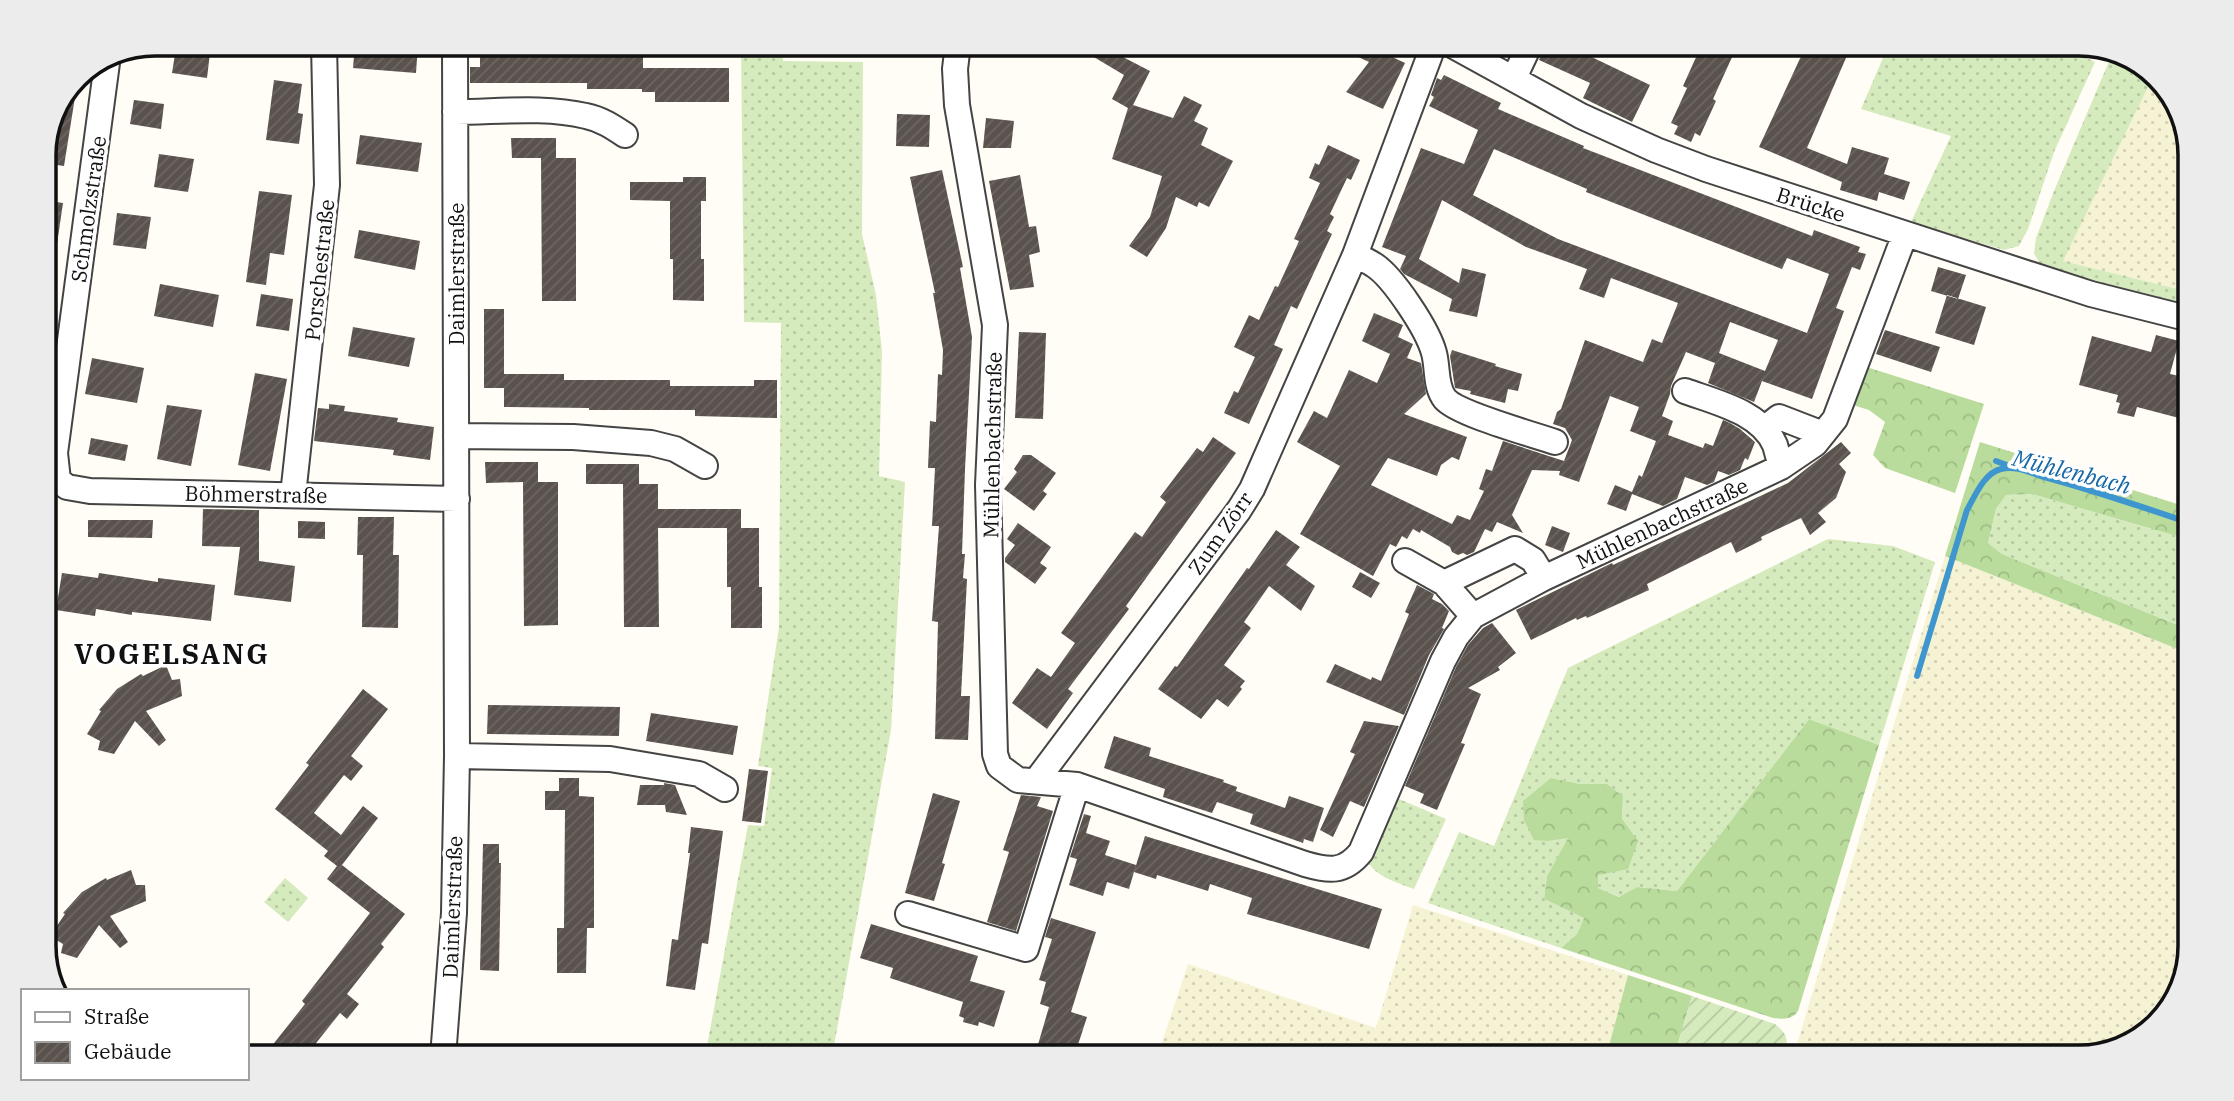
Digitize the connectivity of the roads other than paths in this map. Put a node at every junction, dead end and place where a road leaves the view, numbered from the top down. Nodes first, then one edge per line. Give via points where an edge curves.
1 (324, 56) edge
2 (455, 56) edge
3 (957, 56) edge
4 (1429, 56) edge
5 (1473, 56) edge
6 (1524, 56) edge
7 (106, 68) edge
8 (1514, 78) junction
9 (455, 112) junction
10 (625, 135) dead end
11 (1905, 234) junction
12 (1354, 255) junction
13 (2178, 316) edge
14 (1685, 391) dead end
15 (1764, 429) junction
16 (1823, 434) junction
17 (456, 436) junction
18 (1555, 442) dead end
19 (56, 446) edge
20 (705, 466) dead end
21 (1781, 467) junction
22 (56, 482) edge
23 (293, 495) junction
24 (457, 499) junction
25 (1405, 561) dead end
26 (1544, 578) junction
27 (1444, 583) junction
28 (1473, 616) junction
29 (457, 756) junction
30 (1036, 781) junction
31 (1077, 785) junction
32 (725, 789) dead end
33 (908, 914) dead end
34 (444, 1045) edge

1 - 23 street, Porschestraße via 327,186
2 - 9 street, Daimlerstraße
3 - 30 street, Mühlenbachstraße via 957,105 995,325 988,485 995,754 1004,771 1018,780
4 - 12 street, Zum Zörr
5 - 8 street, Brücke
6 - 8 street
7 - 19 street, Schmolzstraße
8 - 11 street, Brücke via 1581,116 1656,150
9 - 10 street via 566,113 588,116
9 - 17 street, Daimlerstraße
11 - 13 street, Brücke via 2091,294
11 - 16 street, Mühlenbachstraße via 1835,419
12 - 18 street via 1374,264 1418,319 1431,344 1440,391 1447,401
12 - 30 street, Zum Zörr via 1252,489
14 - 15 street via 1741,413
15 - 16 street via 1779,416
15 - 21 street
16 - 21 street, Mühlenbachstraße
17 - 20 street via 651,443 675,449
17 - 24 street, Daimlerstraße
21 - 26 street, Mühlenbachstraße
22 - 23 street, Böhmerstraße via 90,491
23 - 24 street, Böhmerstraße
24 - 29 street, Daimlerstraße
25 - 27 street
26 - 27 street via 1533,560 1515,549
26 - 28 street, Mühlenbachstraße
27 - 28 street
28 - 31 street, Mühlenbachstraße via 1443,661 1361,852 1352,863 1326,870 1304,864
29 - 32 street via 610,759 699,774
29 - 34 street, Daimlerstraße via 454,913
30 - 31 street, Mühlenbachstraße
31 - 33 street via 1026,949

